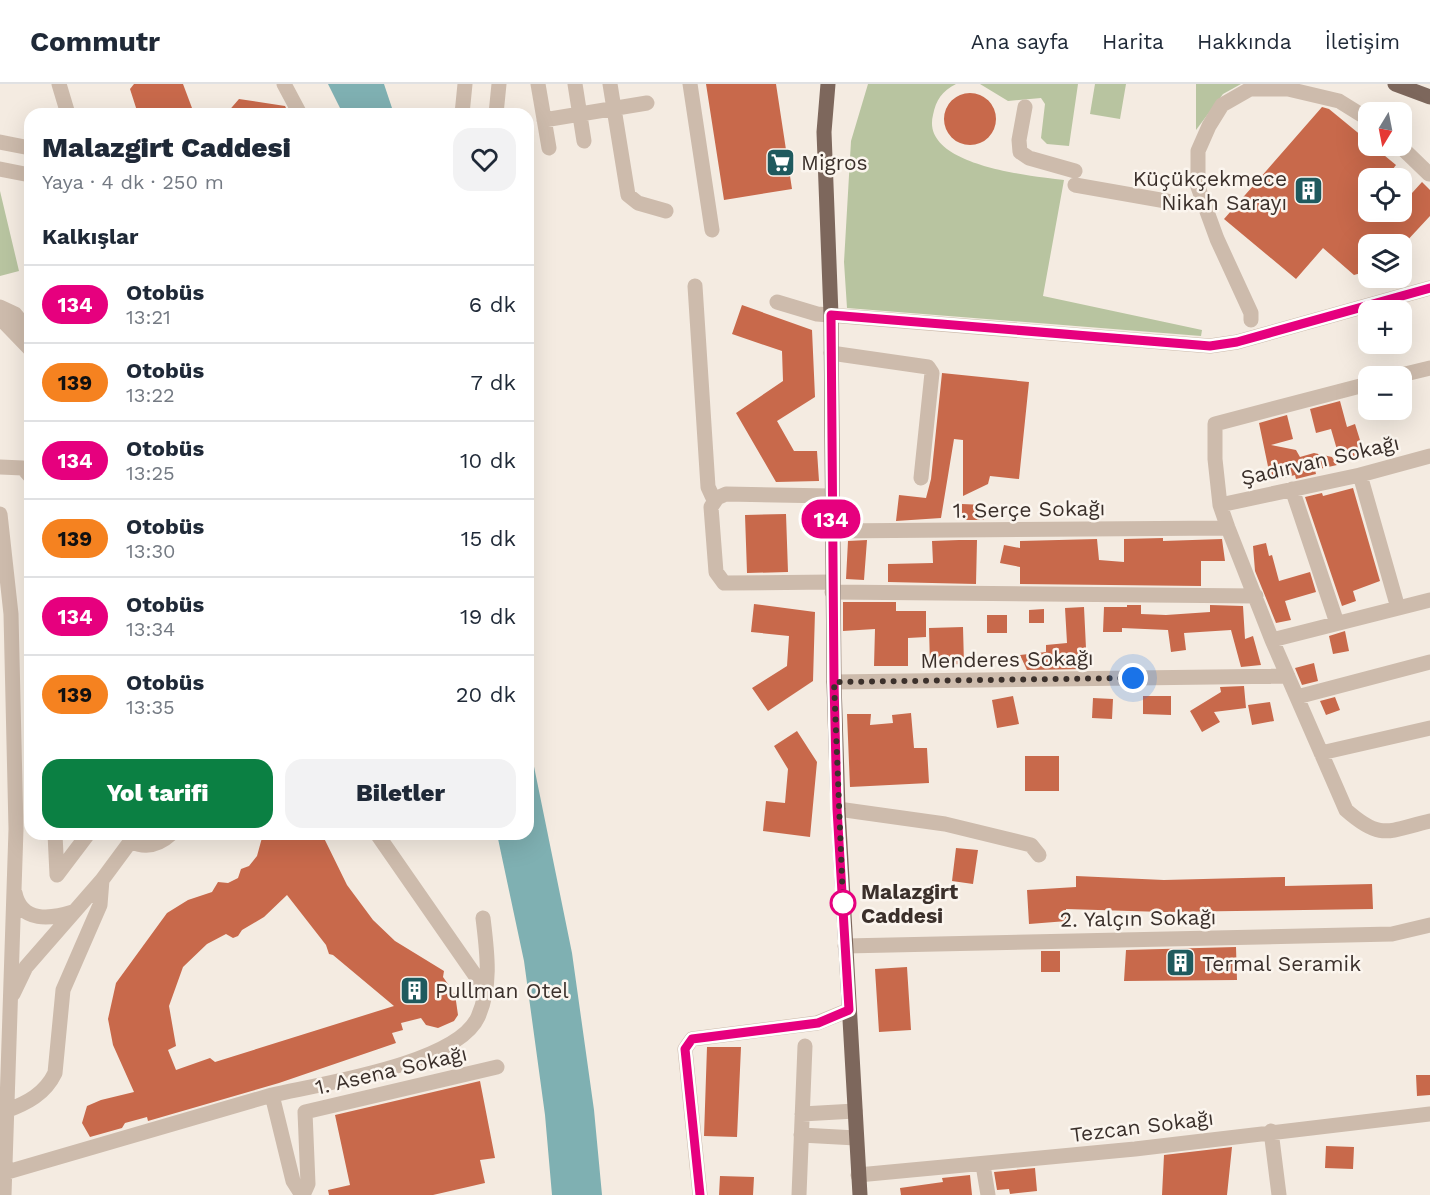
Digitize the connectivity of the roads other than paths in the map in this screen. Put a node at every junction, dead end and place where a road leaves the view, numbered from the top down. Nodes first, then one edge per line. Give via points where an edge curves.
1 (58, 84) edge
2 (284, 84) edge
3 (465, 84) edge
4 (499, 84) edge
5 (538, 84) edge
6 (575, 84) edge
7 (610, 84) edge
8 (690, 84) edge
9 (828, 84) edge
10 (1395, 84) edge
11 (1430, 97) edge
12 (647, 103) dead end
13 (1025, 107) dead end
14 (66, 108) edge
15 (297, 108) edge
16 (463, 108) edge
17 (497, 108) edge
18 (614, 109) junction
19 (1358, 113) edge
20 (580, 114) junction
21 (544, 120) junction
22 (584, 141) dead end
23 (0, 142) edge
24 (24, 147) edge
25 (549, 148) dead end
26 (1410, 156) edge
27 (0, 169) edge
28 (24, 174) edge
29 (1429, 174) edge
30 (1183, 204) dead end
31 (666, 211) dead end
32 (712, 230) dead end
33 (695, 286) dead end
34 (1430, 288) edge
35 (777, 302) dead end
36 (0, 307) edge
37 (831, 315) junction
38 (0, 318) edge
39 (1251, 320) dead end
40 (24, 325) edge
41 (24, 343) edge
42 (831, 353) junction
43 (1430, 368) edge
44 (1412, 372) edge
45 (1358, 387) edge
46 (1430, 456) edge
47 (0, 467) edge
48 (24, 470) edge
49 (1360, 475) junction
50 (921, 478) dead end
51 (1292, 489) junction
52 (831, 496) junction
53 (714, 500) junction
54 (1220, 505) junction
55 (0, 514) edge
56 (1228, 528) junction
57 (831, 531) junction
58 (832, 587) junction
59 (1256, 596) junction
60 (1430, 600) edge
61 (1398, 608) junction
62 (1337, 623) junction
63 (1272, 640) junction
64 (1430, 662) edge
65 (1288, 676) junction
66 (834, 682) junction
67 (1297, 697) junction
68 (1430, 728) edge
69 (1321, 753) junction
70 (837, 809) junction
71 (1430, 821) edge
72 (55, 840) edge
73 (83, 840) edge
74 (132, 840) edge
75 (134, 840) edge
76 (162, 840) edge
77 (381, 840) edge
78 (1039, 855) dead end
79 (102, 880) junction
80 (14, 884) junction
81 (70, 915) junction
82 (483, 918) dead end
83 (1430, 925) edge
84 (86, 939) junction
85 (845, 946) junction
86 (486, 992) junction
87 (9, 1006) junction
88 (849, 1010) junction
89 (805, 1046) dead end
90 (497, 1067) dead end
91 (272, 1095) junction
92 (6, 1111) junction
93 (855, 1111) junction
94 (802, 1114) junction
95 (1430, 1114) edge
96 (1271, 1131) junction
97 (801, 1135) junction
98 (856, 1138) junction
99 (983, 1165) junction
100 (4, 1173) junction
101 (858, 1175) junction
102 (4, 1195) edge
103 (302, 1195) edge
104 (700, 1195) edge
105 (799, 1195) edge
106 (860, 1195) edge
107 (988, 1195) edge
108 (1280, 1195) edge

1 - 14 street
2 - 15 street
3 - 16 street
4 - 17 street
5 - 21 street
6 - 20 street
7 - 18 street
8 - 32 street
9 - 37 main road via 824,132
10 - 11 main road
12 - 18 street
13 - 30 street via 1019,140 1020,152 1029,158 1075,178
18 - 20 street
18 - 31 street via 628,195 638,203
19 - 39 street via 1340,101 1288,89 1250,89 1222,105 1209,126 1198,152 1198,188
20 - 21 street
20 - 22 street
21 - 25 street
23 - 24 street
26 - 29 street
27 - 28 street
33 - 53 street via 708,487
34 - 37 street via 1237,342 1210,346
35 - 37 street
36 - 40 street via 15,314
37 - 42 main road
38 - 41 street
42 - 50 street via 928,367 932,373
42 - 52 main road
43 - 44 street
45 - 54 street via 1215,424
46 - 49 street, Şadırvan Sokağı
47 - 48 street
49 - 51 street, Şadırvan Sokağı
49 - 61 street
51 - 54 street, Şadırvan Sokağı
51 - 62 street
52 - 53 street via 726,494
52 - 57 main road
53 - 58 street via 711,507 716,572 724,584
54 - 56 street
55 - 80 street via 11,614
56 - 57 street, 1. Serçe Sokağı
56 - 59 street
57 - 58 main road
58 - 59 street
58 - 66 main road
59 - 63 street
60 - 61 street
61 - 62 street
62 - 63 street
63 - 65 street
64 - 67 street
65 - 66 street, Menderes Sokağı
65 - 67 street
66 - 70 main road
67 - 69 street
68 - 69 street
69 - 71 street via 1346,810 1364,826 1380,833
70 - 78 street via 945,824 1031,845
70 - 85 main road
72 - 73 street via 57,875
74 - 79 street
75 - 76 street via 139,846 153,846
77 - 86 street
79 - 81 street
79 - 84 street via 100,905
80 - 81 street via 16,900 27,913 46,918
80 - 87 street
81 - 84 street via 72,932
81 - 87 street via 26,967
82 - 86 street via 488,958
83 - 85 street, 2. Yalçın Sokağı via 1392,934
84 - 92 street via 63,990 52,1079 30,1102
85 - 88 main road
86 - 91 street via 477,1020 459,1041 414,1062
87 - 92 street
88 - 93 main road
88 - 104 street via 818,1023 687,1042
89 - 94 street
90 - 103 street, 1. Asena Sokağı via 305,1112 308,1184
91 - 100 street
91 - 103 street via 293,1181
92 - 100 street
93 - 94 street
93 - 98 main road
94 - 97 street
95 - 96 street, Tezcan Sokağı
96 - 99 street, Tezcan Sokağı
96 - 108 street
97 - 98 street
97 - 105 street
98 - 101 main road
99 - 101 street, Tezcan Sokağı
99 - 107 street
100 - 102 street
101 - 106 main road

